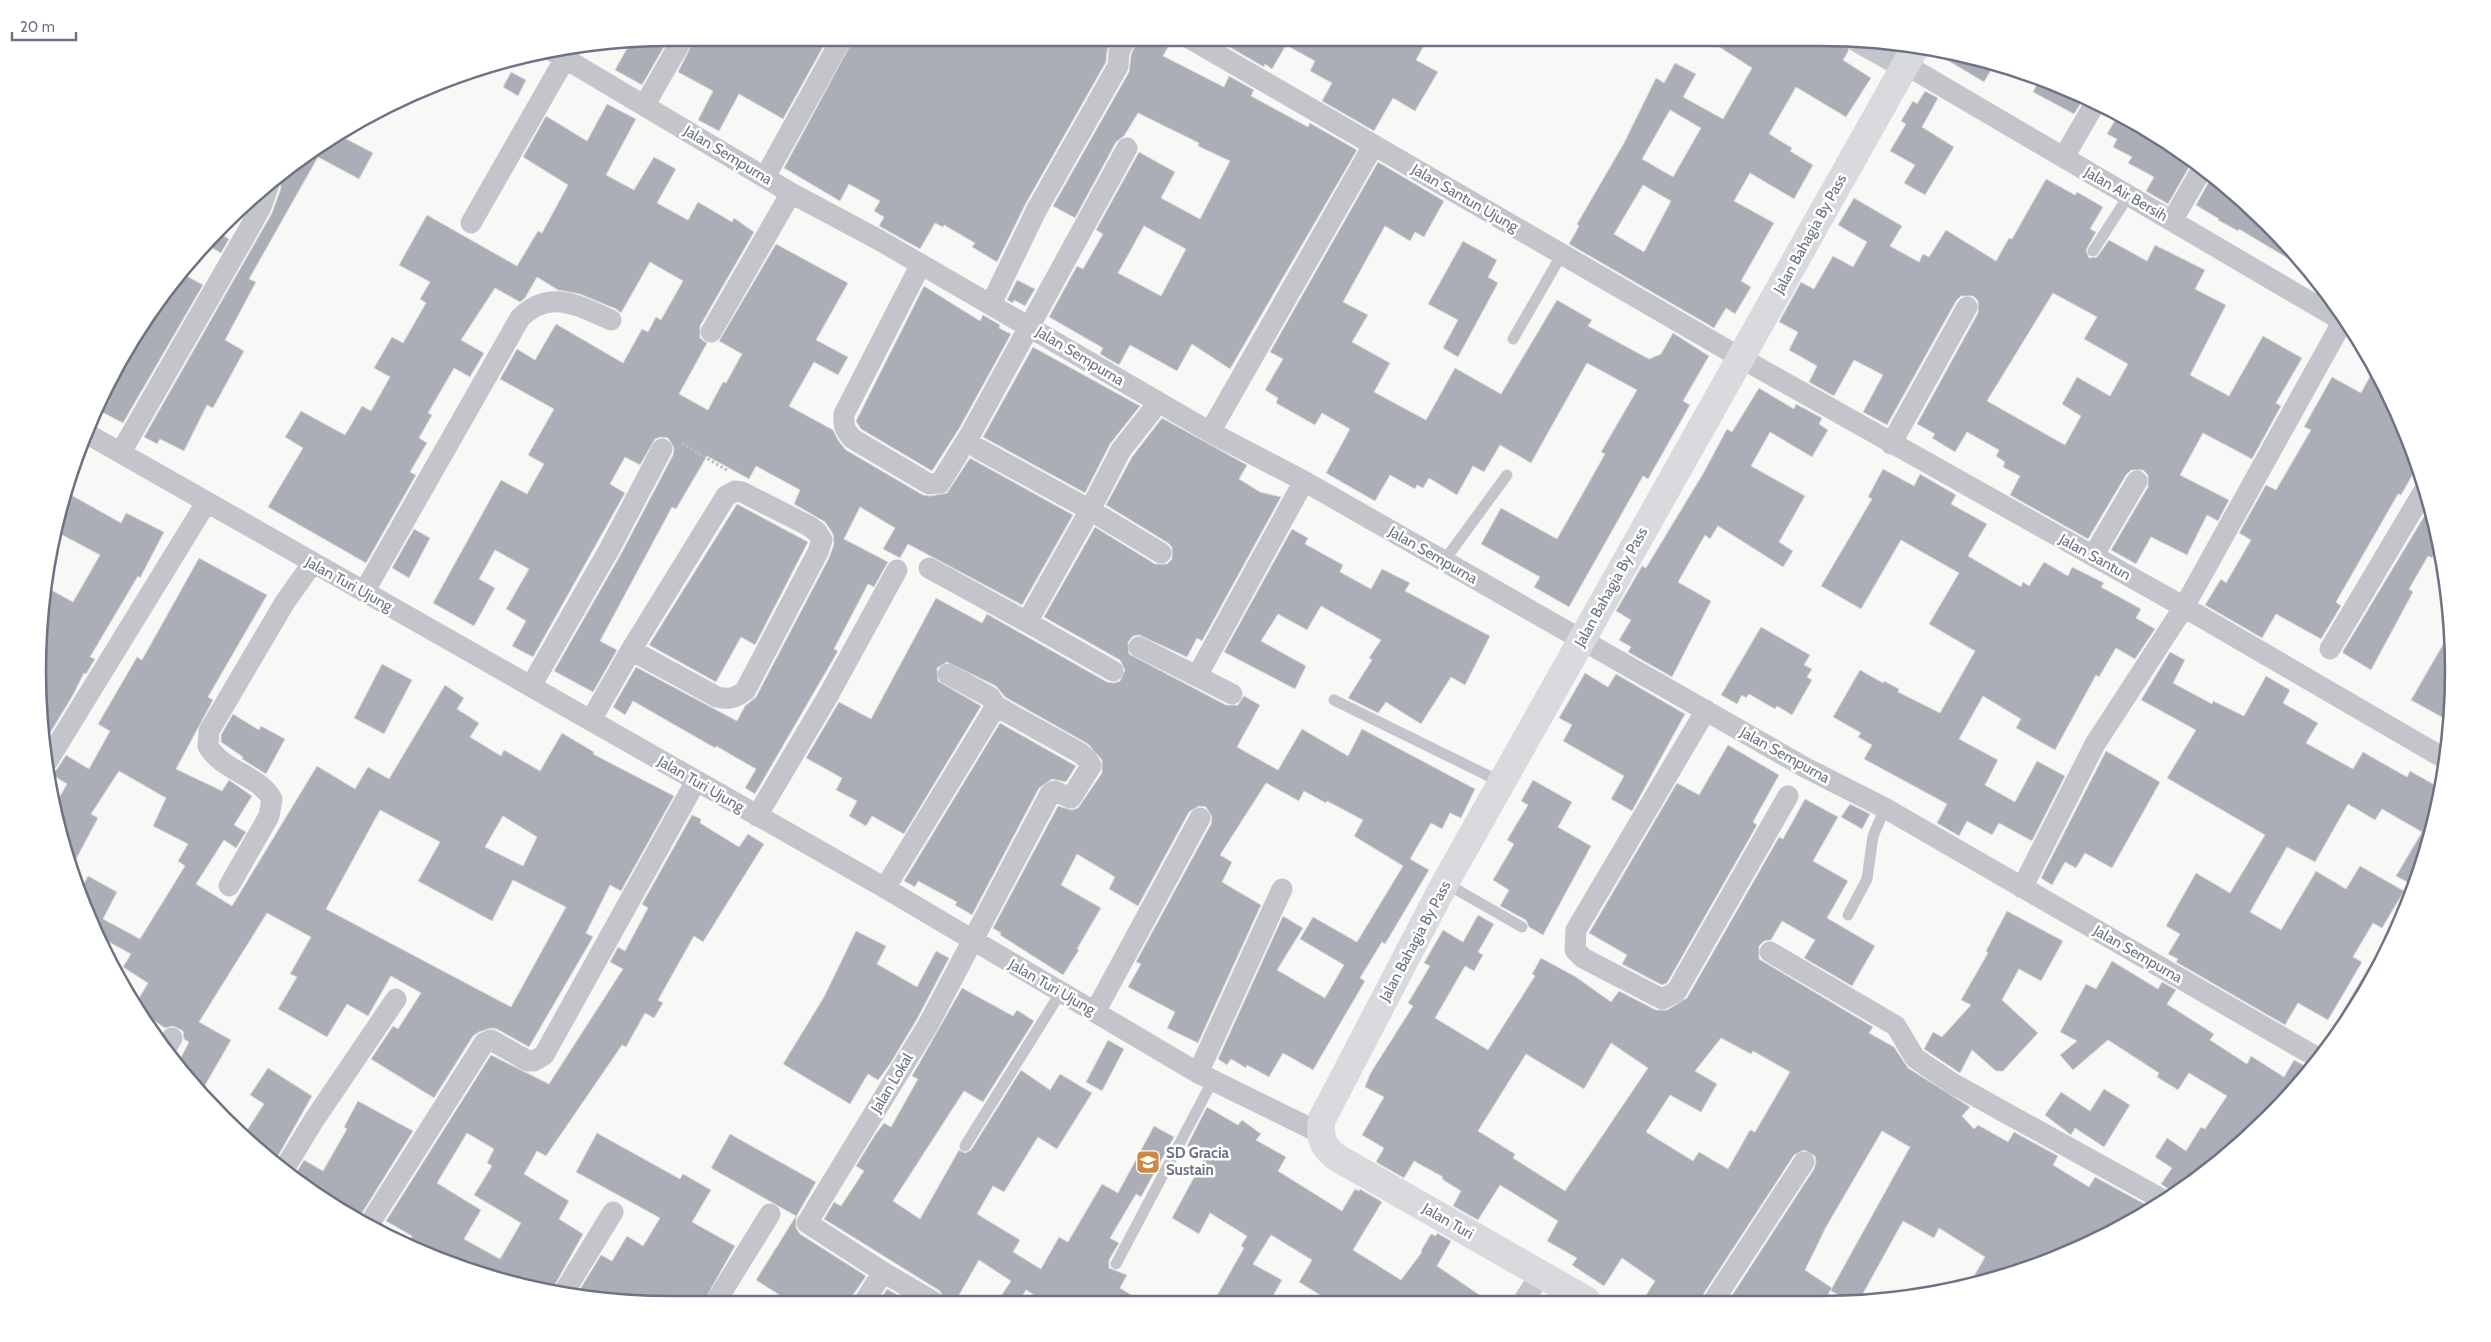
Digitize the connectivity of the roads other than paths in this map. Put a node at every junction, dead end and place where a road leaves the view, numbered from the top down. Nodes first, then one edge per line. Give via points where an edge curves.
1 (678, 46) edge
2 (838, 46) edge
3 (1122, 46) edge
4 (1204, 46) edge
5 (1897, 52) edge
6 (567, 55) edge
7 (560, 56) edge
8 (1911, 56) edge
9 (644, 106) junction
10 (2092, 109) edge
11 (1373, 146) junction
12 (1126, 148) dead end
13 (2064, 157) junction
14 (2199, 174) edge
15 (765, 177) junction
16 (791, 193) junction
17 (2129, 195) junction
18 (265, 196) edge
19 (2172, 221) junction
20 (471, 223) dead end
21 (2093, 251) dead end
22 (1562, 254) junction
23 (921, 264) junction
24 (991, 304) junction
25 (1967, 307) dead end
26 (2332, 314) edge
27 (611, 320) dead end
28 (1030, 326) junction
29 (2341, 327) edge
30 (712, 332) dead end
31 (1513, 339) dead end
32 (1741, 358) junction
33 (1157, 401) junction
34 (1210, 432) junction
35 (92, 436) edge
36 (1891, 444) junction
37 (662, 448) road end
38 (979, 449) dead end
39 (121, 452) junction
40 (1507, 475) dead end
41 (2137, 480) dead end
42 (1304, 481) junction
43 (2420, 498) edge
44 (206, 503) junction
45 (1090, 510) junction
46 (1161, 553) dead end
47 (2093, 556) junction
48 (1444, 561) junction
49 (312, 564) junction
50 (929, 568) dead end
51 (898, 570) dead end
52 (364, 592) junction
53 (2184, 607) junction
54 (1027, 622) junction
55 (1582, 640) junction
56 (1139, 647) dead end
57 (2330, 649) dead end
58 (631, 650) junction
59 (1113, 671) dead end
60 (948, 674) dead end
61 (1197, 676) junction
62 (531, 686) junction
63 (1232, 694) dead end
64 (1334, 700) dead end
65 (996, 706) junction
66 (1706, 710) junction
67 (591, 720) junction
68 (52, 754) edge
69 (2439, 756) edge
70 (1806, 768) junction
71 (696, 781) junction
72 (1501, 782) junction
73 (1886, 808) junction
74 (757, 816) junction
75 (1200, 818) dead end
76 (1445, 883) junction
77 (229, 886) dead end
78 (885, 888) junction
79 (2022, 888) junction
80 (1282, 890) dead end
81 (1848, 915) dead end
82 (1522, 927) dead end
83 (973, 940) junction
84 (1770, 952) dead end
85 (1062, 992) junction
86 (396, 999) dead end
87 (1095, 1012) junction
88 (2313, 1055) edge
89 (1205, 1076) junction
90 (1320, 1132) junction
91 (965, 1146) dead end
92 (1804, 1162) dead end
93 (287, 1164) edge
94 (2157, 1196) edge
95 (613, 1212) dead end
96 (770, 1214) dead end
97 (372, 1219) edge
98 (1116, 1264) dead end
99 (883, 1272) junction
100 (1541, 1274) junction
101 (567, 1287) edge
102 (719, 1296) edge
103 (868, 1296) edge
104 (924, 1296) edge
105 (1527, 1296) edge
106 (1579, 1296) edge
107 (1717, 1296) edge

1 - 9 street
2 - 15 street
3 - 24 street via 1118,66 1037,209
4 - 11 street, Jalan Santun Ujung
5 - 8 street
6 - 9 street, Jalan Sempurna
7 - 20 street
8 - 13 street, Jalan Air Bersih
8 - 32 main road, Jalan Bahagia By Pass
9 - 15 street, Jalan Sempurna
10 - 13 street
11 - 22 street, Jalan Santun Ujung
11 - 34 street
12 - 28 street
13 - 17 street, Jalan Air Bersih
14 - 19 street
15 - 16 street, Jalan Sempurna
16 - 23 street, Jalan Sempurna
16 - 30 street
17 - 19 street, Jalan Air Bersih
17 - 21 lane
18 - 39 street via 246,236
19 - 26 street, Jalan Air Bersih
22 - 31 lane
22 - 32 street, Jalan Santun Ujung
23 - 24 street, Jalan Sempurna
23 - 28 street via 844,414 844,424 853,439 929,484 940,483
24 - 28 street, Jalan Sempurna
25 - 36 street
27 - 52 street via 573,303 556,301 530,308 520,318
28 - 33 street, Jalan Sempurna
29 - 53 street
32 - 36 street, Jalan Santun
32 - 55 main road, Jalan Bahagia By Pass
33 - 34 street, Jalan Sempurna
33 - 45 street via 1121,450
34 - 42 street, Jalan Sempurna
35 - 39 street, Jalan Turi Ujung
36 - 47 street, Jalan Santun
37 - 62 street via 610,548
38 - 45 street
39 - 44 street, Jalan Turi Ujung
40 - 48 lane
41 - 47 street
42 - 48 street, Jalan Sempurna
42 - 61 street
43 - 57 street
44 - 49 street, Jalan Turi Ujung
44 - 68 street
45 - 46 street
45 - 54 street
47 - 53 street, Jalan Santun
48 - 55 street, Jalan Sempurna
49 - 52 street, Jalan Turi Ujung
49 - 77 street via 285,602 209,731 208,746 218,758 263,788 272,799 269,816
50 - 54 street
51 - 74 street
52 - 62 street, Jalan Turi Ujung
53 - 69 street, Jalan Santun
53 - 79 street via 2095,744
54 - 59 street
55 - 66 street, Jalan Sempurna
55 - 72 main road, Jalan Bahagia By Pass
56 - 61 street
58 - 58 street via 726,496 735,491 742,492 808,526 822,540 744,691 736,698 726,700 717,697
58 - 67 street
60 - 65 street via 990,697
61 - 63 street
62 - 67 street, Jalan Turi Ujung
64 - 72 lane
65 - 78 street
65 - 83 street, Jalan Lokal via 1080,753 1091,766 1071,798 1054,791 1050,794
66 - 70 street, Jalan Sempurna
66 - 70 street via 1576,930 1575,950 1583,958 1648,994 1662,999 1676,992
67 - 71 street, Jalan Turi Ujung
70 - 73 street, Jalan Sempurna
71 - 74 street, Jalan Turi Ujung
71 - 97 street via 544,1055 528,1061 491,1040 484,1042
72 - 76 main road, Jalan Bahagia By Pass
73 - 79 street, Jalan Sempurna
73 - 81 lane via 1873,836 1868,879
74 - 78 street, Jalan Turi Ujung
75 - 87 street
76 - 82 lane
76 - 90 main road, Jalan Bahagia By Pass via 1322,1119
78 - 83 street, Jalan Turi Ujung
79 - 88 street, Jalan Sempurna
80 - 89 street
83 - 85 street, Jalan Turi Ujung
83 - 99 street, Jalan Lokal via 928,1025 808,1223
84 - 94 street via 1896,1026 1915,1058 1952,1083
85 - 87 street, Jalan Turi Ujung
85 - 91 lane
86 - 93 street
87 - 89 street, Jalan Turi Ujung
89 - 90 street, Jalan Turi Ujung
89 - 98 lane
90 - 100 main road, Jalan Turi via 1323,1144 1336,1157
92 - 107 street
95 - 101 street
96 - 102 street
99 - 103 street
99 - 104 street
100 - 105 street
100 - 106 main road, Jalan Turi

